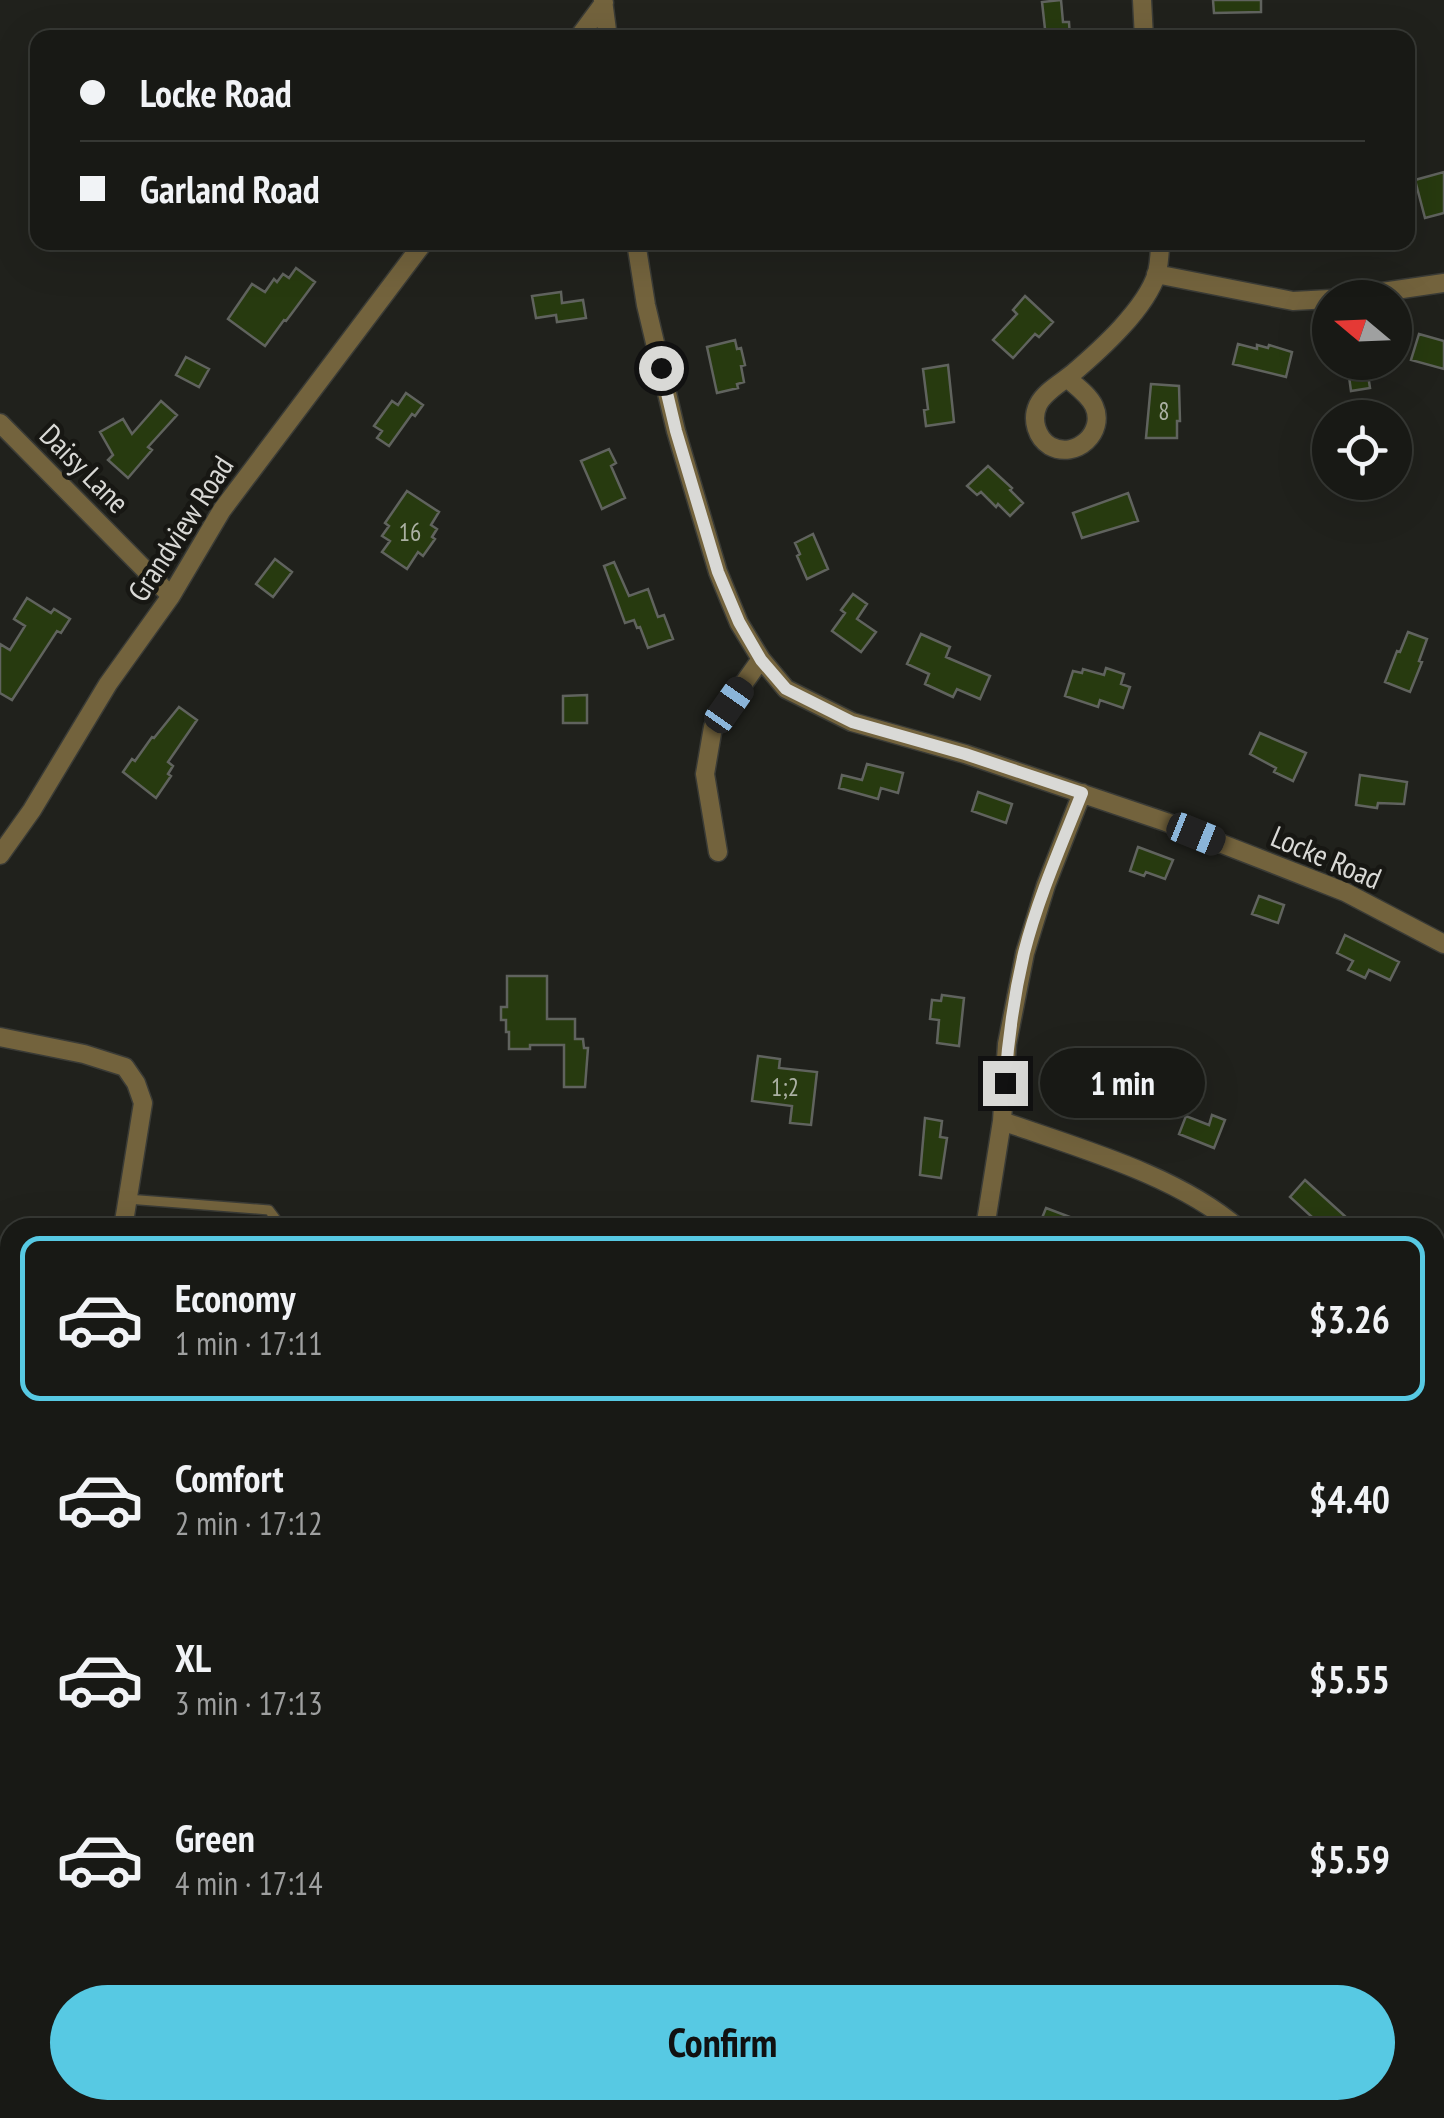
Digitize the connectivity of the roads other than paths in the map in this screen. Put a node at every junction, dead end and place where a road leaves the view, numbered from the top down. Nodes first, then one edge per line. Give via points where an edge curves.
1 (1142, 0) edge
2 (604, 1) edge
3 (584, 30) edge
4 (607, 30) edge
5 (1144, 30) edge
6 (418, 250) edge
7 (637, 250) edge
8 (1159, 250) edge
9 (1156, 274) junction
10 (1444, 283) edge
11 (1412, 288) edge
12 (1312, 300) edge
13 (1067, 378) dead end
14 (0, 422) edge
15 (171, 596) junction
16 (761, 660) junction
17 (1082, 793) junction
18 (718, 852) dead end
19 (0, 856) edge
20 (1444, 944) edge
21 (0, 1037) edge
22 (1002, 1121) junction
23 (127, 1199) junction
24 (124, 1218) edge
25 (275, 1218) edge
26 (987, 1218) edge
27 (1227, 1218) edge

1 - 5 street
2 - 3 street
2 - 4 street
6 - 15 street, Grandview Road via 250,470
7 - 16 street, Locke Road via 672,413 718,572
8 - 9 street
9 - 12 street
9 - 13 street via 1130,317
10 - 11 street
14 - 15 street, Daisy Lane
15 - 19 street, Grandview Road
16 - 17 street, Locke Road via 786,689 852,722
16 - 18 street via 713,727 705,774
17 - 20 street, Locke Road via 1345,892
17 - 22 street via 1024,953 1007,1044
21 - 23 street via 125,1068 143,1102
22 - 26 street
22 - 27 street via 1180,1188
23 - 24 street
23 - 25 lane via 268,1210

